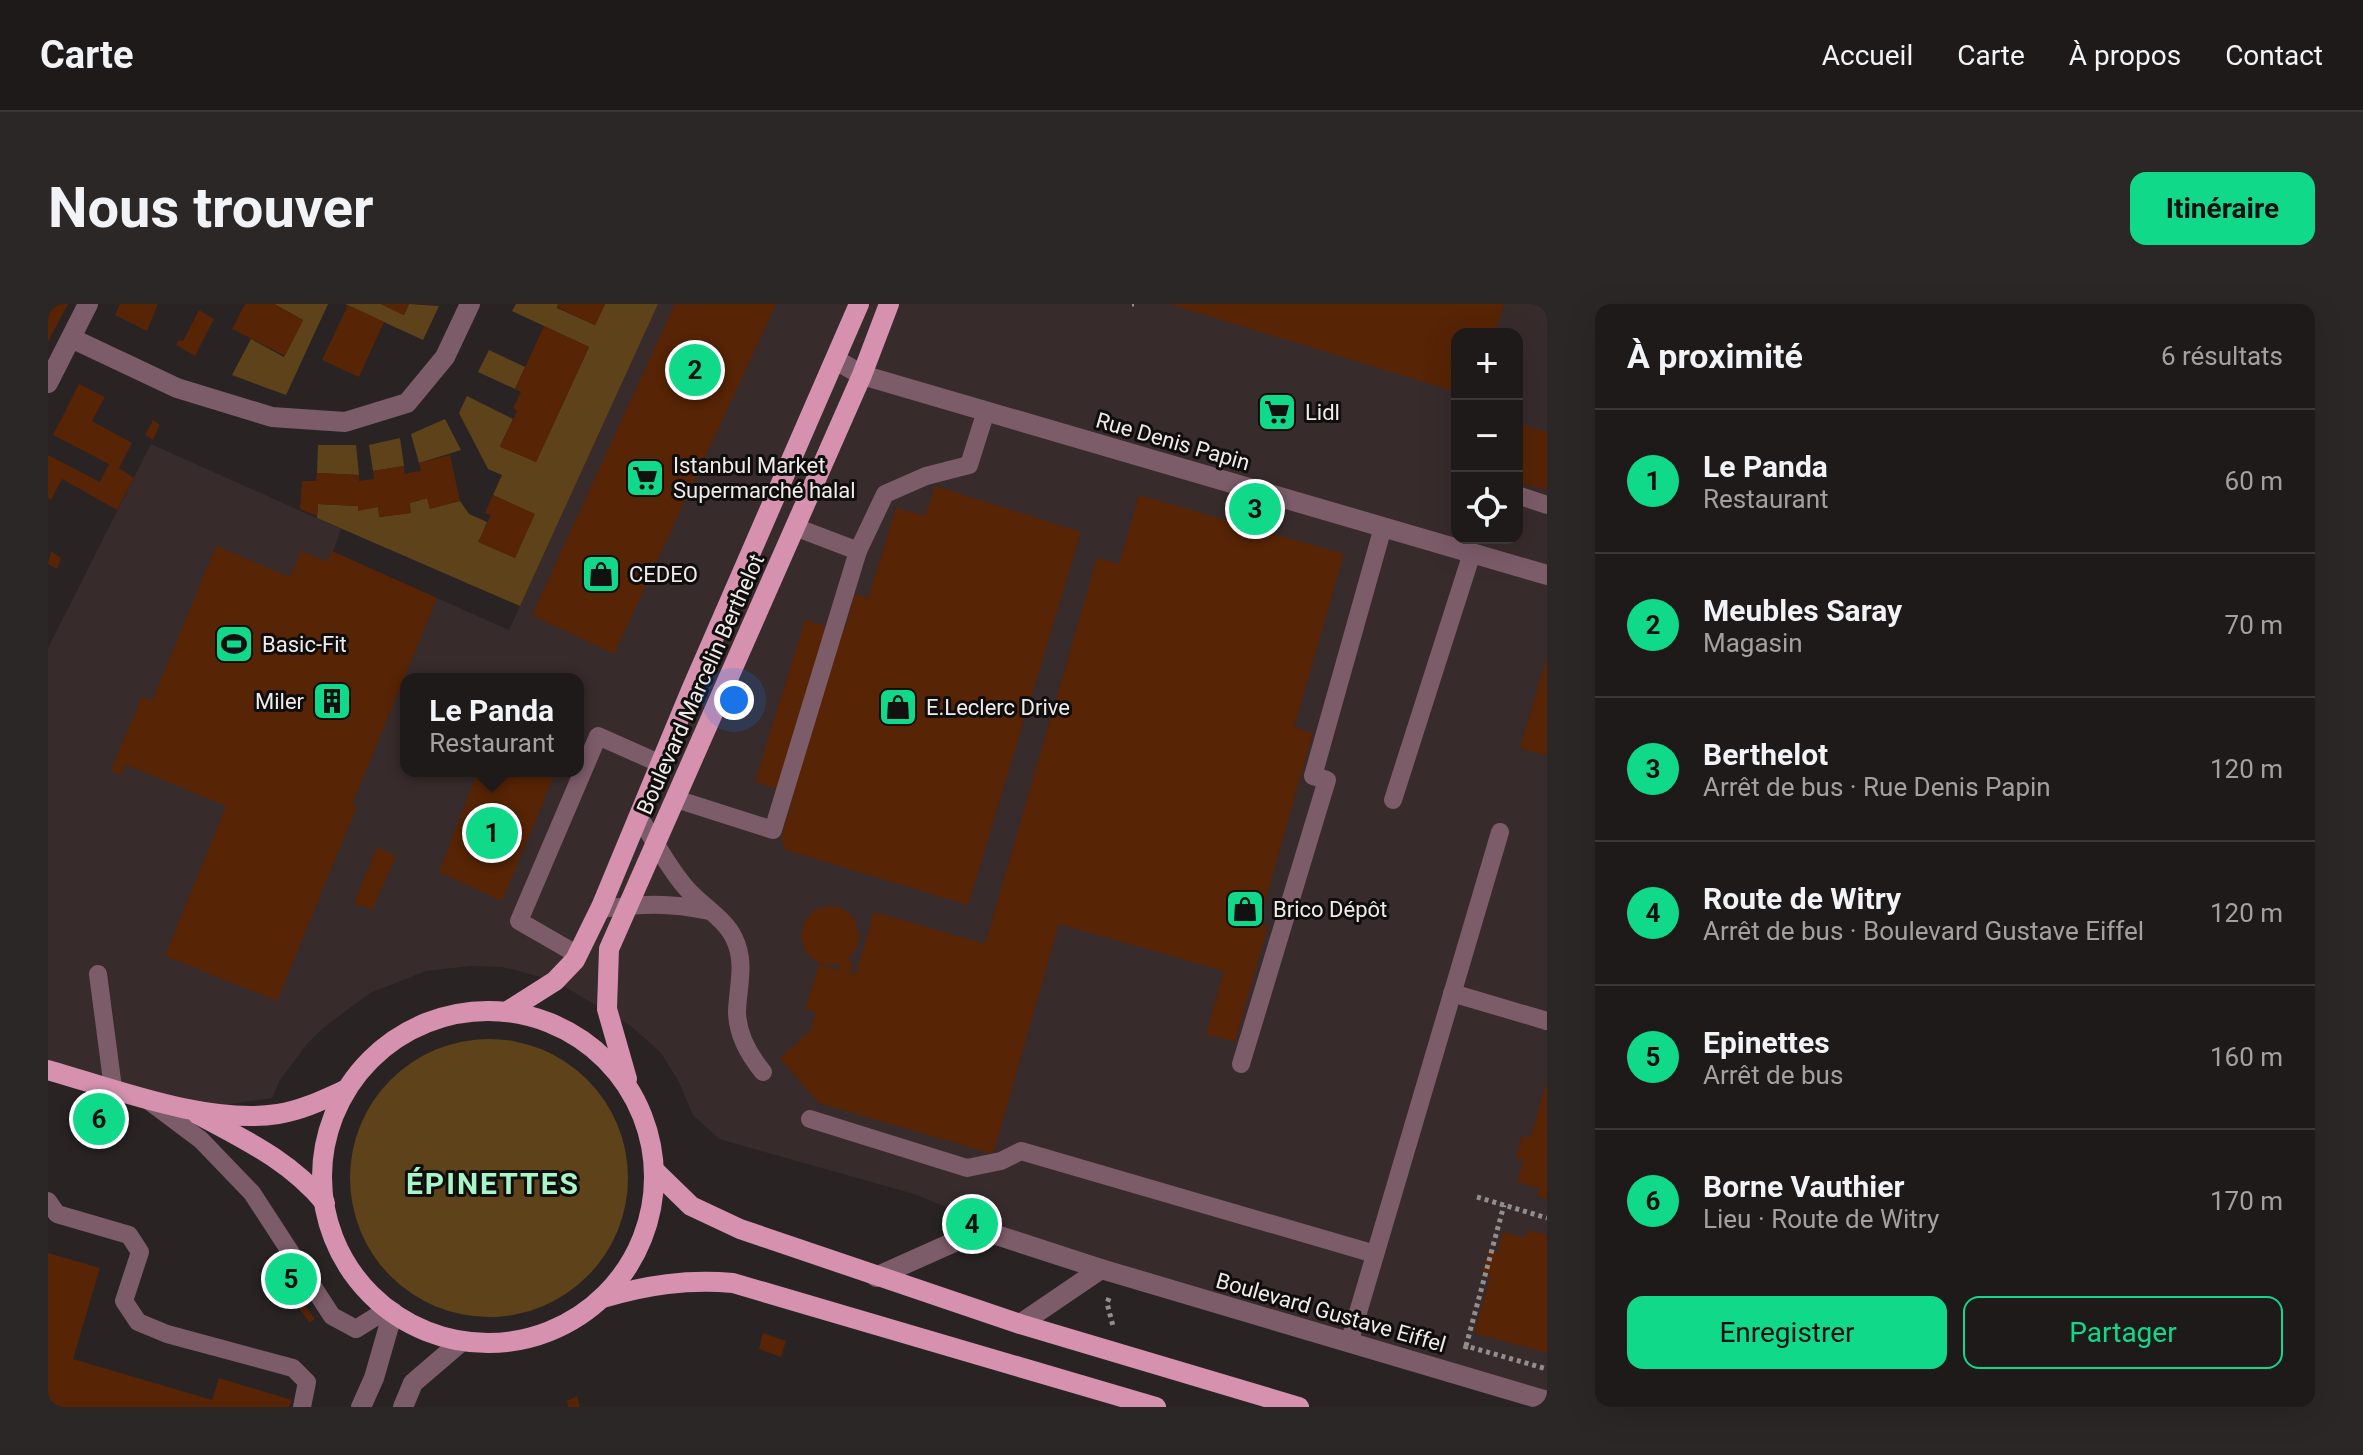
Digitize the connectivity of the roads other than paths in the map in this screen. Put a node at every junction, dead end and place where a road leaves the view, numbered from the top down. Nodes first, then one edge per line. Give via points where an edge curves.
1 (88, 304) edge
2 (470, 304) edge
3 (859, 304) edge
4 (889, 304) edge
5 (71, 338) junction
6 (836, 360) junction
7 (862, 375) junction
8 (48, 383) edge
9 (986, 411) junction
10 (1523, 497) edge
11 (1547, 505) edge
12 (795, 527) junction
13 (1383, 527) junction
14 (1468, 547) edge
15 (858, 551) junction
16 (1547, 575) edge
17 (661, 764) junction
18 (584, 769) edge
19 (580, 777) edge
20 (676, 799) junction
21 (1393, 800) dead end
22 (639, 817) junction
23 (1500, 832) dead end
24 (656, 843) junction
25 (628, 906) junction
26 (600, 909) junction
27 (709, 911) junction
28 (578, 955) junction
29 (98, 974) dead end
30 (1452, 993) junction
31 (506, 1012) junction
32 (1547, 1021) edge
33 (1241, 1064) dead end
34 (48, 1070) edge
35 (763, 1072) dead end
36 (113, 1088) junction
37 (347, 1089) junction
38 (631, 1091) junction
39 (144, 1097) junction
40 (190, 1110) junction
41 (810, 1119) dead end
42 (654, 1170) junction
43 (48, 1201) edge
44 (325, 1203) junction
45 (1375, 1254) junction
46 (1101, 1269) junction
47 (876, 1277) junction
48 (603, 1298) junction
49 (390, 1310) junction
50 (1020, 1324) junction
51 (462, 1341) junction
52 (1349, 1343) junction
53 (1547, 1401) edge
54 (302, 1407) edge
55 (361, 1407) edge
56 (403, 1407) edge
57 (1156, 1407) edge
58 (1299, 1407) edge

1 - 5 street
2 - 5 street via 445,357 407,403 345,422 272,417 177,388
3 - 6 main road, Boulevard Marcelin Berthelot
4 - 7 main road, Boulevard Marcelin Berthelot
5 - 8 street
6 - 7 street, Rue Denis Papin
6 - 17 main road, Boulevard Marcelin Berthelot
7 - 9 street, Rue Denis Papin
7 - 12 main road, Boulevard Marcelin Berthelot
9 - 13 street, Rue Denis Papin
9 - 15 lane via 969,465 885,494
10 - 11 lane
12 - 15 lane
12 - 20 main road, Boulevard Marcelin Berthelot
13 - 14 street, Rue Denis Papin
13 - 33 lane via 1313,776 1327,780
14 - 16 street, Rue Denis Papin
14 - 21 lane
15 - 20 lane via 773,830
17 - 18 lane via 598,736
17 - 22 main road, Boulevard Marcelin Berthelot
19 - 28 lane via 519,921
20 - 24 main road, Boulevard Marcelin Berthelot
22 - 24 lane
22 - 26 main road, Boulevard Marcelin Berthelot
23 - 30 lane
24 - 25 main road, Boulevard Marcelin Berthelot
24 - 27 lane via 686,888
25 - 26 lane
25 - 27 lane via 678,904
25 - 38 main road, Boulevard Marcelin Berthelot via 609,949 607,1009
26 - 28 main road, Boulevard Marcelin Berthelot
27 - 35 lane via 734,938 742,975 737,1013 742,1038
28 - 31 main road, Boulevard Marcelin Berthelot via 555,981
29 - 36 lane
30 - 32 lane
30 - 45 lane
31 - 37 main road via 463,1013 411,1030 372,1059
31 - 38 main road via 535,1017 573,1034 606,1060
34 - 36 main road
36 - 39 main road
37 - 40 main road via 276,1115
37 - 44 main road via 325,1148
38 - 42 main road via 647,1128
39 - 40 main road
39 - 49 lane via 201,1140 252,1193 332,1316 356,1329
40 - 44 main road via 289,1167
41 - 45 lane via 967,1168 1021,1151
42 - 47 main road via 691,1206 712,1218
42 - 48 main road via 645,1233 626,1270
43 - 54 lane via 57,1214 129,1235 140,1252 124,1301 138,1322 293,1368 307,1382
44 - 49 main road via 349,1267
45 - 52 lane
46 - 47 street, Boulevard Gustave Eiffel via 981,1230
46 - 50 street
46 - 52 street, Boulevard Gustave Eiffel
47 - 50 main road
48 - 51 main road via 536,1336
48 - 57 main road via 668,1282 733,1283
49 - 51 main road via 424,1330
49 - 55 street via 374,1378
50 - 58 main road
51 - 56 street via 413,1383
52 - 53 street, Boulevard Gustave Eiffel

